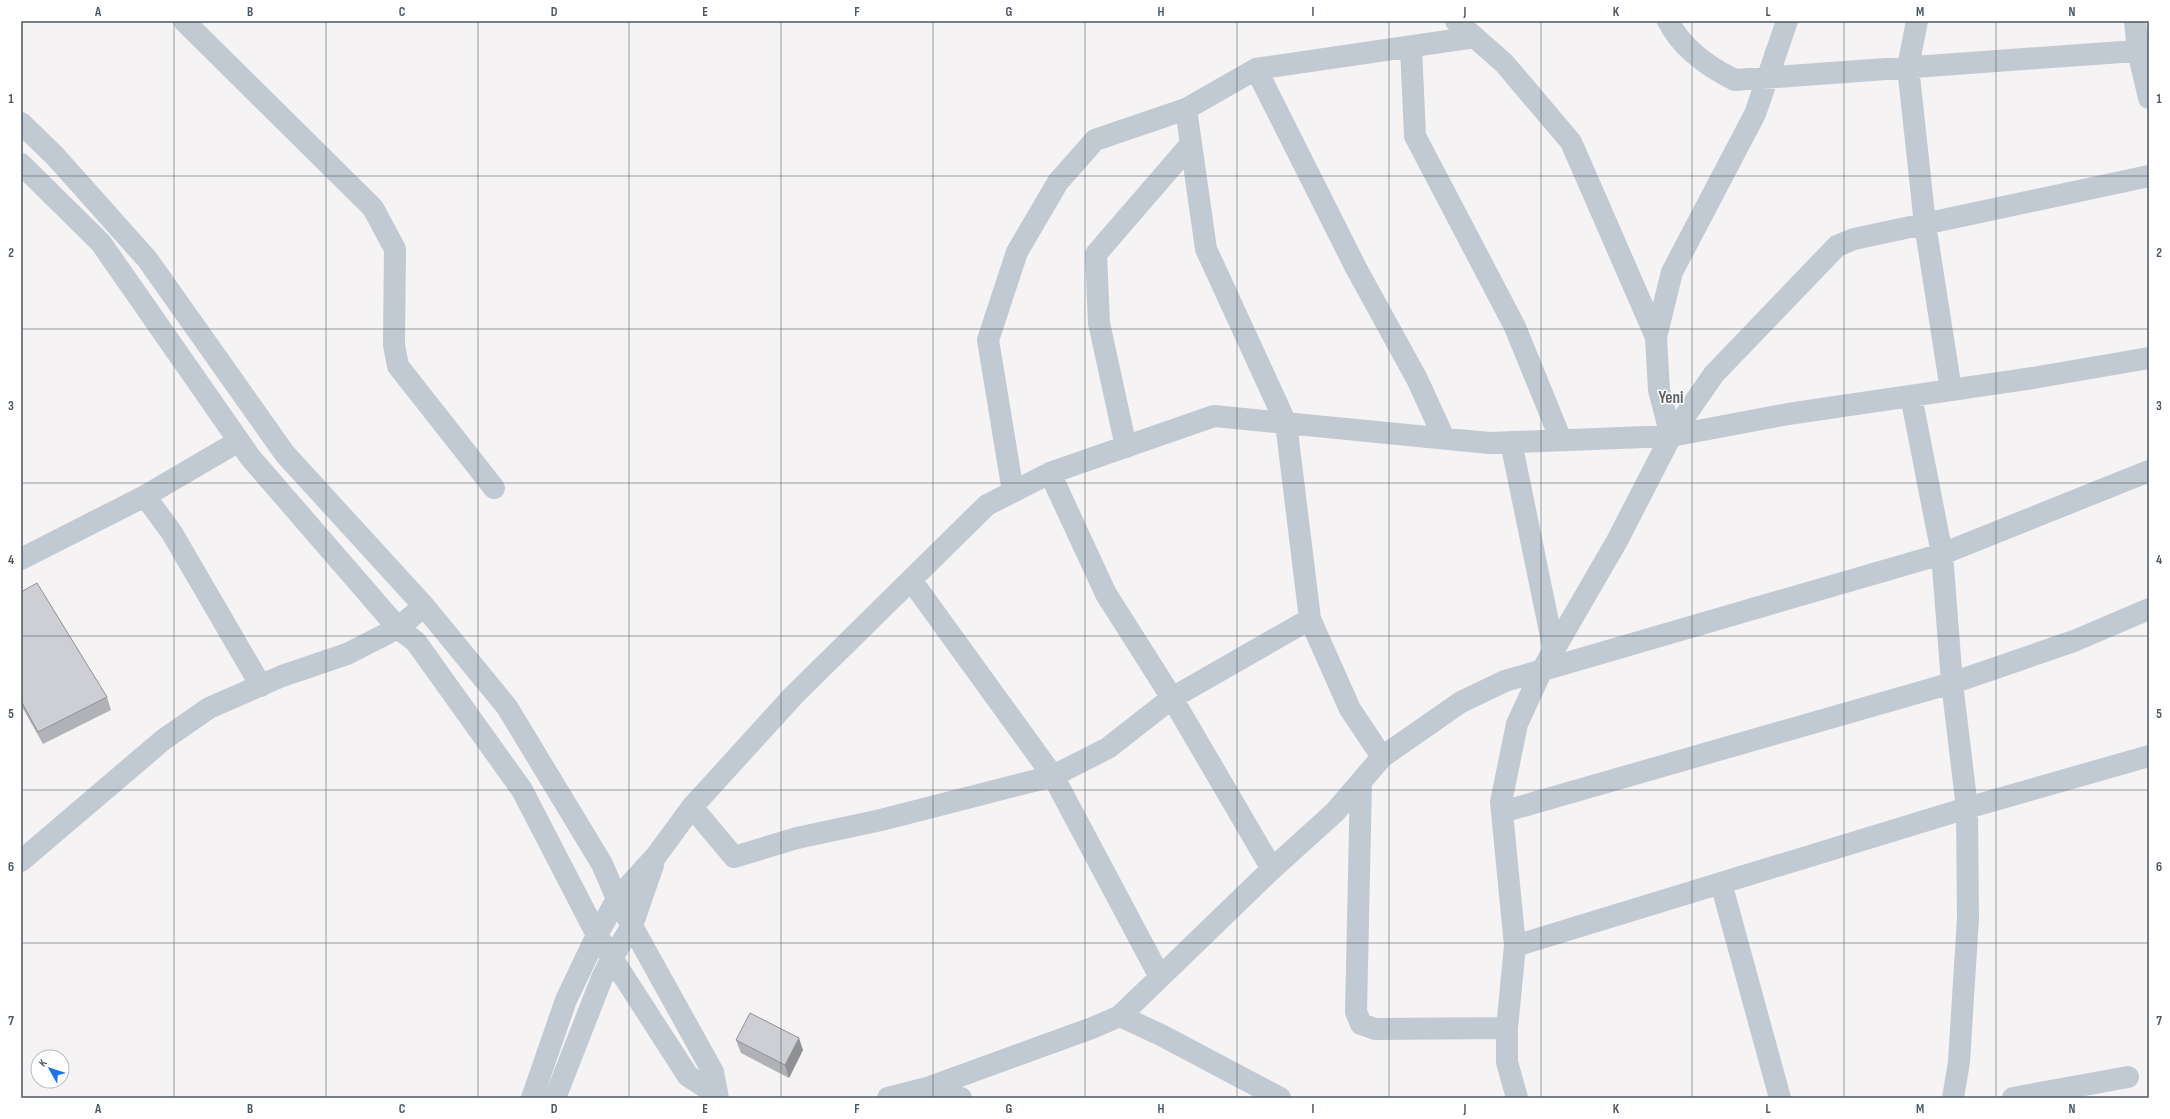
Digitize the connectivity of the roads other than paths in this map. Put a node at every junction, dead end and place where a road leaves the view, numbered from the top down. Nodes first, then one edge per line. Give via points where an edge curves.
1 (184, 21) edge
2 (1456, 21) edge
3 (1668, 21) edge
4 (1787, 21) edge
5 (1916, 21) edge
6 (2135, 21) edge
7 (1474, 37) junction
8 (1410, 47) junction
9 (2144, 50) edge
10 (1908, 67) junction
11 (1256, 69) junction
12 (1766, 79) junction
13 (2149, 98) edge
14 (1186, 109) junction
15 (21, 123) edge
16 (1191, 144) junction
17 (22, 168) edge
18 (2149, 176) edge
19 (1925, 224) junction
20 (1656, 337) junction
21 (2149, 358) edge
22 (1951, 390) junction
23 (1911, 396) junction
24 (1286, 423) junction
25 (1670, 436) junction
26 (1444, 438) junction
27 (1561, 440) junction
28 (239, 441) junction
29 (1511, 442) junction
30 (1126, 447) junction
31 (2149, 471) edge
32 (1050, 473) junction
33 (494, 488) dead end
34 (1013, 492) junction
35 (145, 496) junction
36 (1942, 554) junction
37 (21, 559) edge
38 (911, 580) junction
39 (424, 606) junction
40 (2149, 609) edge
41 (1310, 619) junction
42 (398, 628) junction
43 (1554, 651) junction
44 (1541, 672) junction
45 (1952, 683) junction
46 (261, 686) junction
47 (1172, 698) junction
48 (2149, 756) edge
49 (1382, 757) junction
50 (1053, 776) junction
51 (1361, 782) junction
52 (692, 807) junction
53 (1966, 808) junction
54 (1502, 812) junction
55 (656, 856) junction
56 (21, 861) edge
57 (1272, 869) junction
58 (1720, 883) junction
59 (617, 899) junction
60 (632, 926) junction
61 (597, 935) junction
62 (1514, 946) junction
63 (612, 958) junction
64 (1160, 978) junction
65 (1120, 1016) junction
66 (1507, 1028) junction
67 (2128, 1077) dead end
68 (927, 1088) junction
69 (717, 1096) edge
70 (532, 1098) edge
71 (556, 1098) edge
72 (888, 1098) edge
73 (961, 1098) edge
74 (1280, 1098) edge
75 (1518, 1098) edge
76 (1780, 1098) edge
77 (1953, 1098) edge
78 (2013, 1098) edge

1 - 33 street via 373,208 395,249 394,345 398,366
2 - 7 street
3 - 12 street via 1676,37 1714,70 1735,80
4 - 12 street
5 - 10 street
6 - 9 street
7 - 8 street
7 - 20 street via 1504,63 1571,142
8 - 11 street
8 - 27 street via 1415,136 1515,327
9 - 10 street
9 - 13 street
10 - 12 street
10 - 19 street
11 - 14 street
11 - 26 street
12 - 20 street via 1754,114 1672,272
14 - 16 street
14 - 34 street via 1095,140 1058,182 1017,252 988,340
15 - 39 street via 55,156 147,259 284,454
16 - 24 street via 1206,249
16 - 30 street via 1096,254 1099,323
17 - 28 street via 100,243
18 - 19 street
19 - 22 street
19 - 25 street via 1854,239 1837,246 1714,374
20 - 25 street via 1659,390
21 - 22 street
22 - 23 street
23 - 25 street via 1788,414
23 - 36 street
24 - 26 street
24 - 30 street via 1214,416
24 - 41 street
25 - 27 street
25 - 43 street via 1617,541
26 - 29 street
27 - 29 street
28 - 35 street
28 - 42 street via 255,463
29 - 43 street
30 - 32 street
31 - 36 street
32 - 34 street
32 - 47 street via 1106,594
34 - 38 street via 987,505
35 - 37 street
35 - 46 street via 172,533
36 - 44 street
36 - 45 street
38 - 50 street
38 - 52 street via 794,695
39 - 42 street
39 - 59 street via 507,707 602,864
40 - 45 street via 2074,641
41 - 47 street
41 - 49 street via 1350,709
42 - 46 street via 347,654
42 - 61 street via 416,642 522,790
43 - 44 street
44 - 49 street via 1504,681 1461,702
44 - 54 street via 1517,724
45 - 53 street
45 - 54 street
46 - 56 street via 209,708 163,740
47 - 50 street via 1108,748
47 - 57 street
48 - 53 street
49 - 51 street
50 - 52 street via 881,820 797,838 734,857
50 - 64 street
51 - 57 street via 1335,812
51 - 66 street via 1356,1012 1361,1024 1375,1029
52 - 55 street
53 - 58 street
53 - 77 street via 1968,918 1959,1062
54 - 62 street
55 - 59 street
55 - 60 street
57 - 64 street
58 - 62 street
58 - 76 street
59 - 60 street
59 - 61 street
60 - 63 street
60 - 69 street via 713,1072
61 - 63 street
61 - 70 street via 566,1000
62 - 66 street
63 - 69 street via 688,1076
63 - 71 street
64 - 65 street
65 - 68 street
65 - 74 street via 1162,1035
66 - 75 street via 1508,1062
67 - 78 street
68 - 72 street
68 - 73 street

